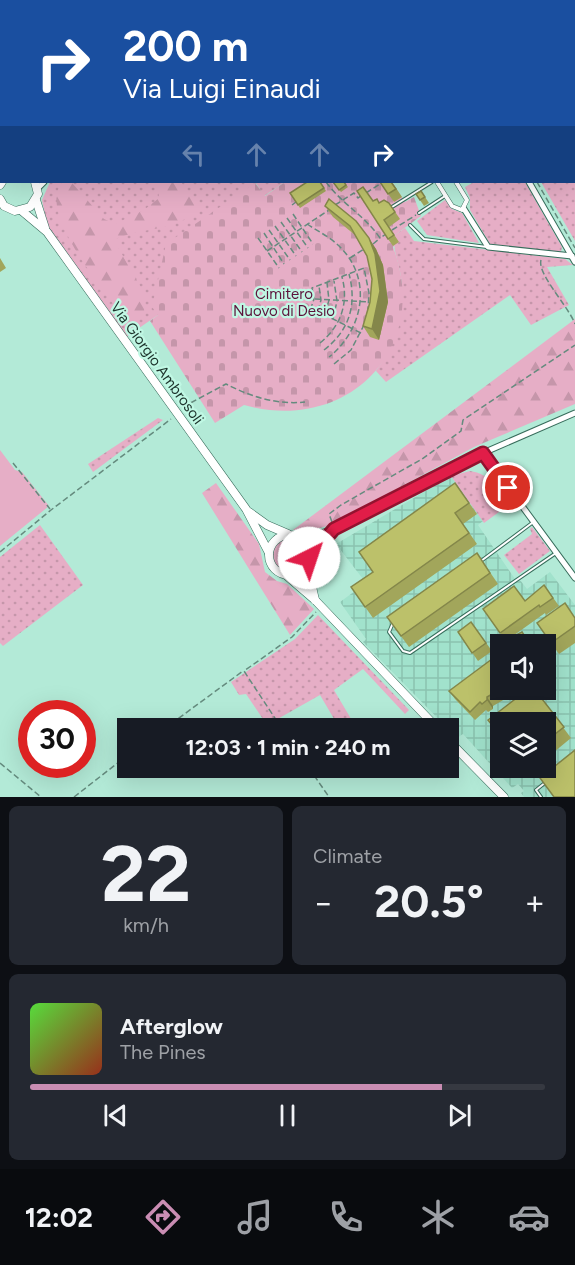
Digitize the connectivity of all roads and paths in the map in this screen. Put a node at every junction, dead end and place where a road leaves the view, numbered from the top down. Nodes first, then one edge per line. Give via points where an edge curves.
1 (325, 183) edge
2 (327, 183) edge
3 (381, 183) edge
4 (430, 183) edge
5 (438, 183) edge
6 (457, 183) edge
7 (530, 183) edge
8 (538, 183) edge
9 (36, 185) edge
10 (318, 188) edge
11 (445, 196) junction
12 (0, 199) edge
13 (300, 199) edge
14 (36, 200) junction
15 (341, 201) junction
16 (292, 205) dead end
17 (392, 207) edge
18 (464, 208) junction
19 (22, 211) junction
20 (419, 213) joint
21 (293, 214) dead end
22 (287, 218) dead end
23 (281, 222) dead end
24 (307, 224) junction
25 (410, 225) dead end
26 (275, 226) dead end
27 (303, 228) junction
28 (269, 230) dead end
29 (47, 232) junction
30 (297, 232) junction
31 (264, 233) dead end
32 (291, 236) junction
33 (258, 238) dead end
34 (380, 238) junction
35 (285, 240) junction
36 (279, 243) junction
37 (313, 244) dead end
38 (373, 244) edge
39 (273, 247) junction
40 (488, 247) junction
41 (308, 248) dead end
42 (365, 248) edge
43 (575, 248) edge
44 (267, 251) junction
45 (302, 252) dead end
46 (544, 254) junction
47 (296, 256) dead end
48 (350, 258) junction
49 (573, 259) edge
50 (290, 260) dead end
51 (284, 264) dead end
52 (279, 268) dead end
53 (356, 271) junction
54 (348, 274) junction
55 (342, 276) junction
56 (334, 280) junction
57 (327, 283) junction
58 (319, 286) junction
59 (314, 299) junction
60 (321, 300) junction
61 (329, 300) junction
62 (337, 301) junction
63 (345, 301) junction
64 (353, 301) junction
65 (361, 302) junction
66 (369, 302) junction
67 (368, 311) edge
68 (318, 312) junction
69 (325, 315) junction
70 (333, 319) junction
71 (366, 321) edge
72 (339, 322) junction
73 (575, 324) edge
74 (346, 326) junction
75 (353, 330) junction
76 (361, 333) junction
77 (320, 343) dead end
78 (575, 345) edge
79 (324, 350) dead end
80 (329, 357) dead end
81 (334, 364) dead end
82 (305, 402) dead end
83 (175, 413) junction
84 (575, 413) edge
85 (483, 453) junction
86 (13, 464) dead end
87 (246, 509) junction
88 (51, 510) junction
89 (533, 523) junction
90 (334, 529) junction
91 (291, 535) junction
92 (0, 552) edge
93 (269, 553) junction
94 (556, 553) junction
95 (308, 561) junction
96 (477, 563) edge
97 (286, 575) junction
98 (575, 578) edge
99 (317, 603) junction
100 (393, 622) edge
101 (244, 670) junction
102 (179, 718) edge
103 (275, 718) edge
104 (427, 718) edge
105 (459, 751) edge
106 (0, 763) edge
107 (117, 764) edge
108 (316, 778) edge
109 (551, 778) edge
110 (41, 797) edge
111 (74, 797) edge
112 (329, 797) edge
113 (504, 797) edge
114 (541, 797) edge

1 - 10 path
2 - 15 path
3 - 15 path via 358,198 354,193
4 - 17 lane
5 - 11 street
6 - 18 street via 467,200
7 - 49 street
8 - 43 path
9 - 14 main road
11 - 18 street via 454,208
11 - 20 lane
12 - 19 main road, Via Giorgio Ambrosoli via 9,210
13 - 16 path
14 - 19 main road
14 - 29 main road, Via Giorgio Ambrosoli
15 - 24 path
15 - 34 path via 363,216
18 - 40 street
19 - 29 main road, Via Giorgio Ambrosoli
20 - 34 path
21 - 27 path
22 - 30 path
23 - 32 path
24 - 27 path
24 - 48 path
25 - 40 lane via 424,239
26 - 35 path
27 - 30 path
27 - 37 path
28 - 36 path
29 - 83 main road, Via Giorgio Ambrosoli
30 - 32 path
30 - 41 path
31 - 39 path
32 - 35 path
32 - 45 path
33 - 44 path
34 - 38 path
35 - 36 path
35 - 47 path
36 - 39 path
36 - 50 path
39 - 44 path
39 - 51 path
40 - 46 street
42 - 48 path
44 - 52 path
46 - 49 street
46 - 73 path via 539,266
48 - 53 path
53 - 54 path
53 - 65 path
53 - 66 path via 364,267
54 - 55 path
54 - 64 path
55 - 56 path
55 - 63 path
56 - 57 path
56 - 62 path
57 - 58 path
57 - 61 path
58 - 59 path via 312,288
58 - 60 path
59 - 60 path
59 - 68 path via 311,308
60 - 61 path
60 - 68 path
61 - 62 path
61 - 69 path
62 - 63 path
62 - 70 path
63 - 64 path
63 - 72 path
64 - 65 path
64 - 74 path
65 - 66 path
65 - 75 path
66 - 67 path
68 - 69 path
69 - 70 path
70 - 72 path
71 - 76 path
72 - 74 path
72 - 77 path
74 - 75 path
74 - 79 path
75 - 76 path
75 - 80 path
76 - 81 path via 351,350
78 - 90 path via 463,420 461,431 422,459 329,514
82 - 83 path via 286,404 243,393 226,384
83 - 87 main road, Via Giorgio Ambrosoli
83 - 88 path
84 - 85 street
85 - 89 street
85 - 90 street
86 - 88 path
87 - 91 main road, Via Giorgio Ambrosoli via 267,525
87 - 93 main road, Via Giorgio Ambrosoli
88 - 92 path
89 - 94 street
89 - 96 lane
90 - 91 street via 314,535
90 - 95 street
91 - 93 main road via 275,540
91 - 95 main road via 304,541
93 - 97 main road via 275,570
94 - 98 street
94 - 100 lane via 410,653 403,651 389,632
95 - 97 main road via 298,573
95 - 99 main road
97 - 99 main road
99 - 101 path via 292,637
99 - 104 main road
101 - 102 path
101 - 103 path
105 - 113 main road
106 - 110 path
107 - 111 path
108 - 112 path
109 - 114 lane via 536,790

